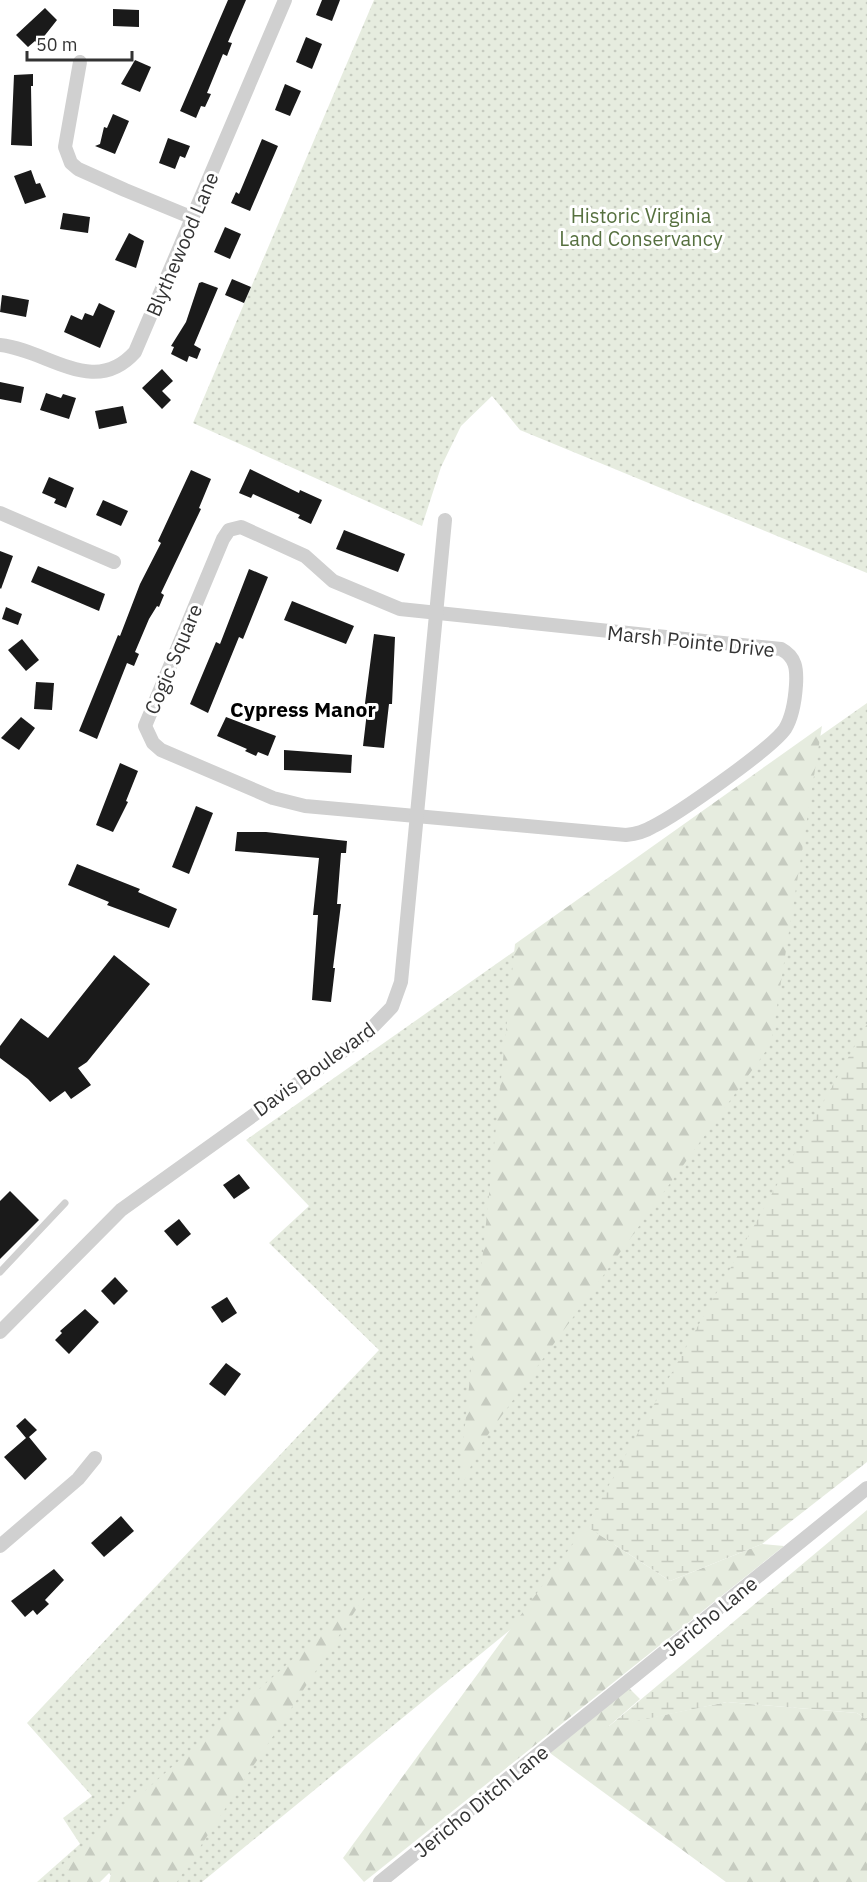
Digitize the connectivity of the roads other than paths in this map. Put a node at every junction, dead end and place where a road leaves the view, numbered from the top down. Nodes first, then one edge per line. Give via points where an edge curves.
1 (285, 0) edge
2 (80, 63) dead end
3 (193, 218) junction
4 (0, 345) edge
5 (0, 513) edge
6 (445, 520) dead end
7 (114, 562) dead end
8 (435, 614) junction
9 (417, 816) junction
10 (65, 1203) dead end
11 (0, 1272) edge
12 (0, 1332) edge
13 (95, 1458) dead end
14 (867, 1488) edge
15 (0, 1546) edge
16 (553, 1743) joint
17 (380, 1882) edge

1 - 3 street, Blythewood Lane
2 - 3 street via 65,147 71,163
3 - 4 street, Blythewood Lane via 135,352 126,363 115,370 89,372
5 - 7 street
6 - 8 street, Davis Boulevard
8 - 9 street, Davis Boulevard
8 - 9 street, Cogic Square via 384,603 333,581 304,556 245,529 233,528 223,539 145,726 161,750 273,798 305,806
8 - 9 street, Marsh Pointe Drive via 776,648 787,652 795,663 795,696 790,719 771,743 666,820 640,833 613,835
9 - 12 street, Davis Boulevard via 401,982 384,1018 121,1210
10 - 11 lane
13 - 15 street via 78,1479
14 - 16 street, Jericho Lane
16 - 17 street, Jericho Ditch Lane

